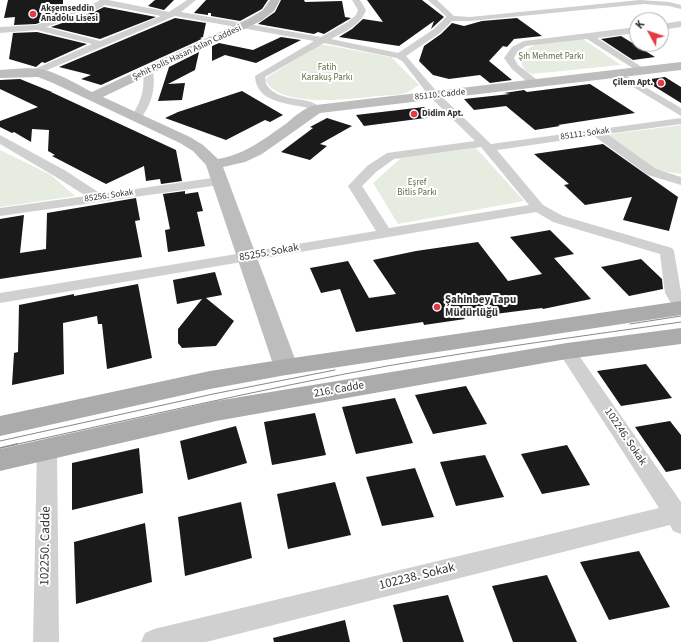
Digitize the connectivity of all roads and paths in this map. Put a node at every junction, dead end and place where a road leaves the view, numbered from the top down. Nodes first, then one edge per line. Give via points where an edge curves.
1 (192, 0) edge
2 (275, 0) edge
3 (356, 0) edge
4 (432, 0) edge
5 (573, 0) edge
6 (104, 1) edge
7 (519, 4) dead end
8 (681, 6) edge
9 (584, 8) junction
10 (532, 12) junction
11 (172, 14) junction
12 (450, 18) junction
13 (681, 24) edge
14 (243, 26) junction
15 (669, 26) edge
16 (37, 27) junction
17 (0, 30) edge
18 (629, 31) edge
19 (589, 36) junction
20 (322, 40) junction
21 (101, 44) junction
22 (400, 56) junction
23 (681, 66) edge
24 (148, 71) junction
25 (642, 71) junction
26 (33, 73) junction
27 (0, 74) edge
28 (618, 74) junction
29 (536, 84) junction
30 (434, 96) junction
31 (92, 97) junction
32 (316, 109) junction
33 (681, 113) edge
34 (136, 118) junction
35 (681, 121) edge
36 (596, 132) junction
37 (0, 139) edge
38 (486, 146) junction
39 (214, 164) junction
40 (218, 181) junction
41 (681, 181) edge
42 (98, 198) junction
43 (538, 208) junction
44 (0, 212) edge
45 (385, 233) junction
46 (674, 252) edge
47 (246, 257) junction
48 (0, 298) edge
49 (681, 307) edge
50 (681, 336) edge
51 (567, 351) junction
52 (286, 367) junction
53 (0, 426) edge
54 (47, 449) junction
55 (0, 460) edge
56 (679, 516) edge
57 (46, 642) edge
58 (154, 642) edge

1 - 11 street
2 - 14 street, Şehit Polis Hasan Aslan Caddesi via 273,6 264,14
3 - 20 street via 362,10 360,16
4 - 12 street via 450,15
5 - 9 street
6 - 11 street
6 - 16 street via 93,8
7 - 10 street
8 - 9 street via 644,2
9 - 10 street
10 - 12 street via 470,19
11 - 14 street
11 - 21 street
12 - 22 street via 437,31
13 - 15 street
14 - 20 street
14 - 24 street, Şehit Polis Hasan Aslan Caddesi
16 - 17 street
16 - 21 street
18 - 19 street
19 - 25 street
19 - 29 street via 534,42 515,49 509,58 515,68
20 - 22 street
20 - 32 street via 260,76 259,82 262,89 271,96 313,106
21 - 26 street
22 - 30 street
23 - 25 street, 85110. Cadde
24 - 31 street, Şehit Polis Hasan Aslan Caddesi
24 - 34 street via 151,86 144,108
25 - 28 street, 85110. Cadde
26 - 27 street
26 - 31 street via 58,80
28 - 29 street, 85110. Cadde
28 - 33 street
29 - 30 street, 85110. Cadde
30 - 32 street, 85110. Cadde
30 - 38 street
31 - 34 street
32 - 39 street, 85110. Cadde via 245,157
34 - 39 street via 185,140 198,148
35 - 36 street, 85111. Sokak
36 - 38 street, 85111. Sokak
36 - 41 street via 652,172
37 - 42 street
38 - 43 street
38 - 45 street, 85111. Sokak via 391,156 382,160 355,186
39 - 40 street
40 - 42 street, 85256. Sokak
40 - 47 street
42 - 44 street, 85256. Sokak
43 - 45 street, 85255. Sokak
43 - 46 street via 558,219
45 - 47 street, 85255. Sokak
46 - 49 street via 673,293
47 - 48 street, 85255. Sokak
47 - 52 street
49 - 52 main road
50 - 51 main road, 216. Cadde
51 - 54 main road, 216. Cadde via 216,411
51 - 56 street, 102246. Sokak
52 - 53 main road via 210,380
54 - 55 main road, 216. Cadde
54 - 57 street, 102250. Cadde
56 - 58 street, 102238. Sokak

